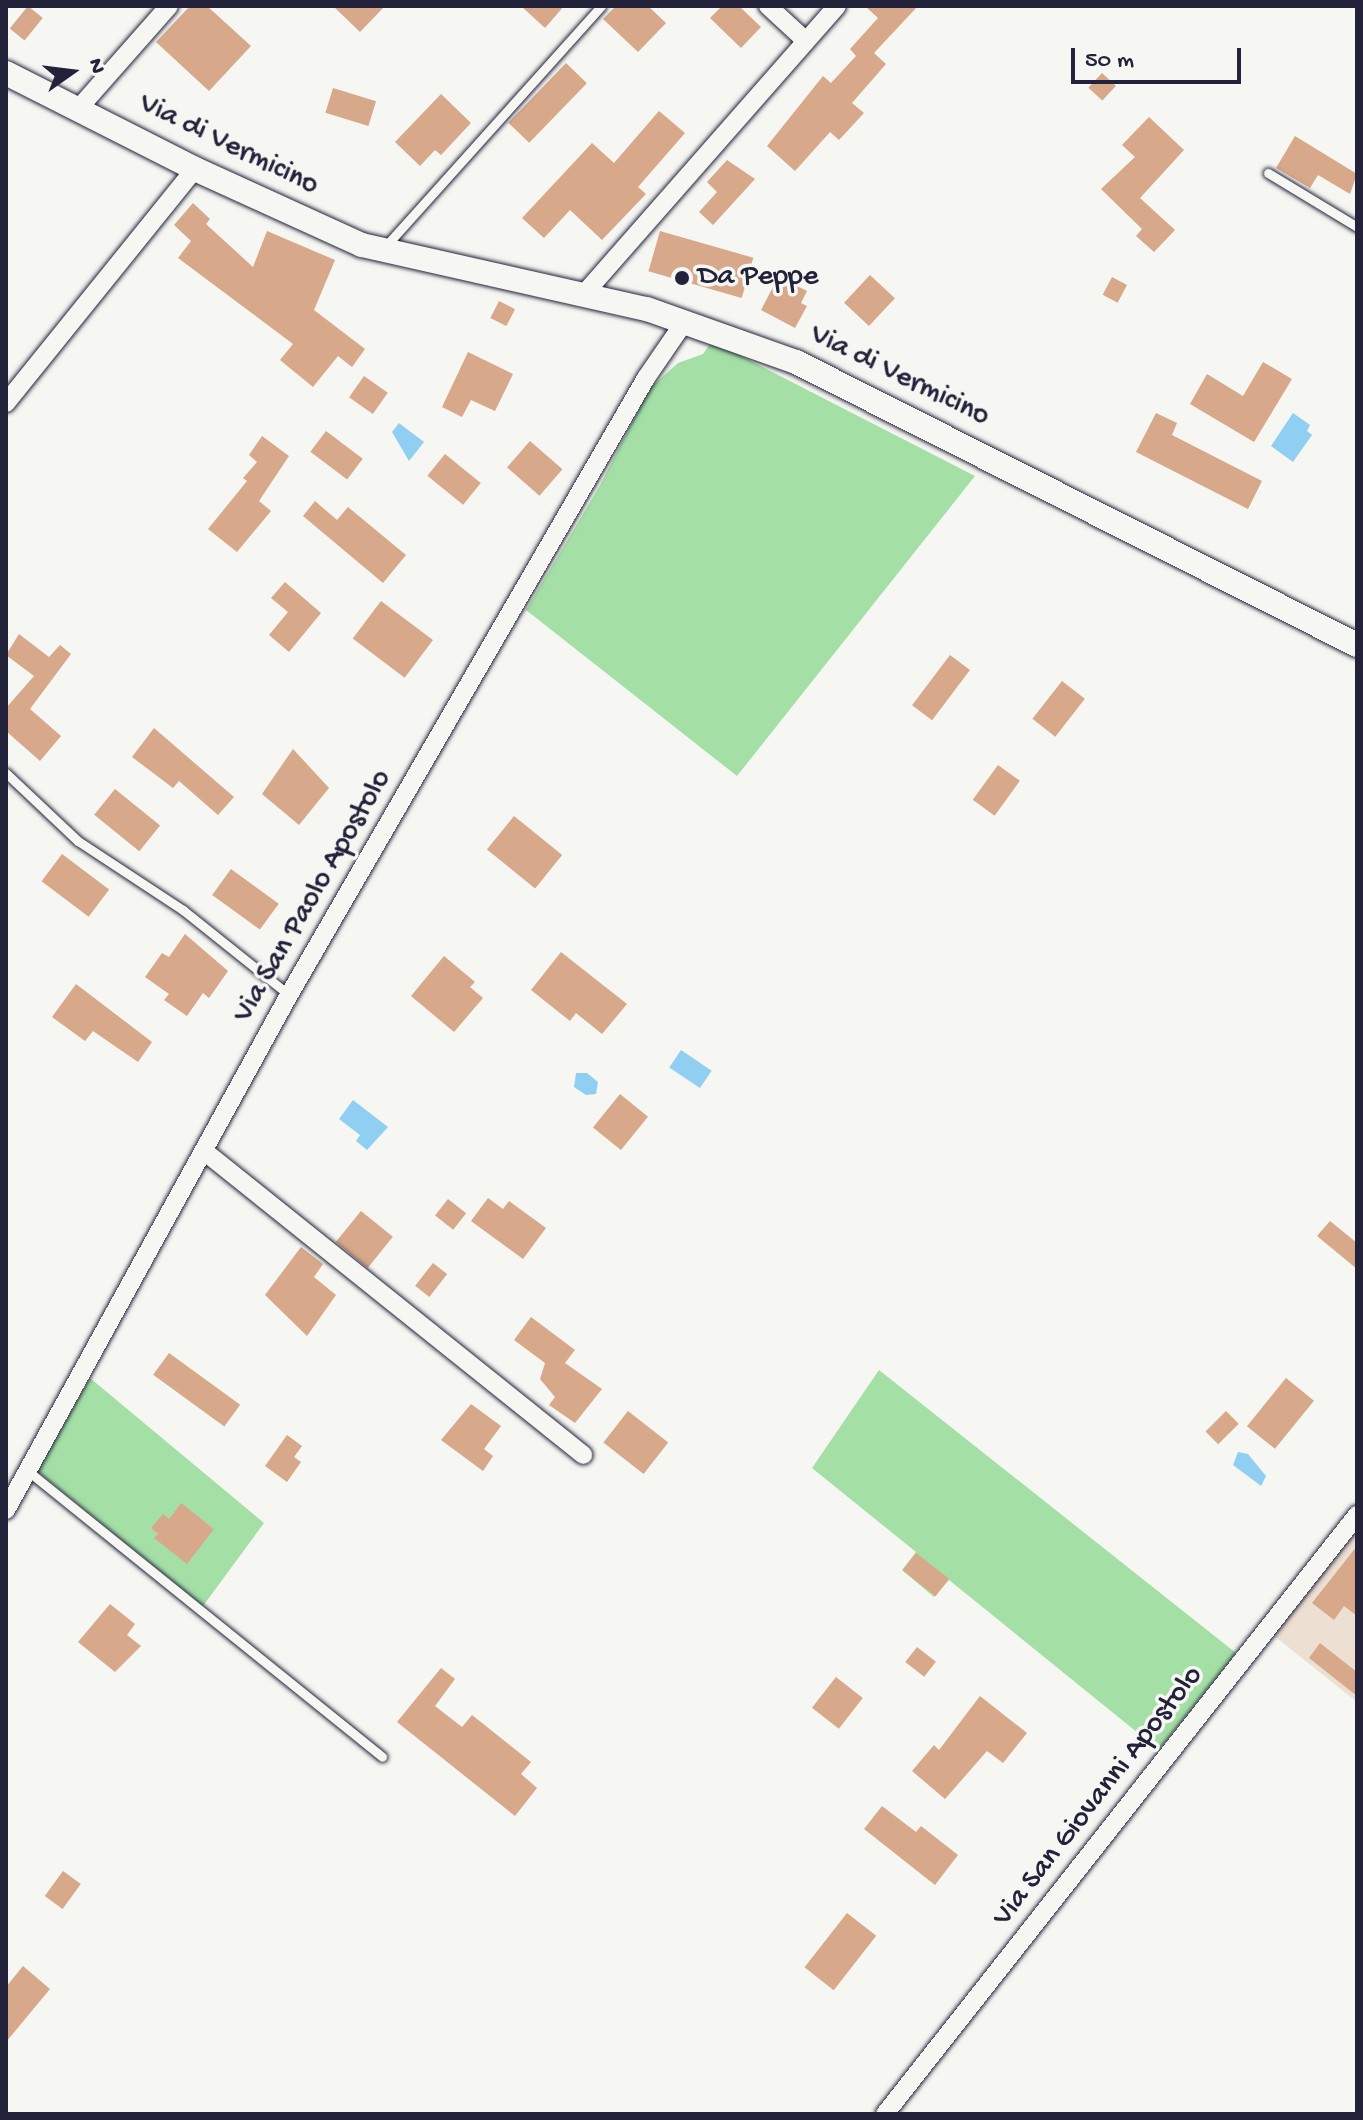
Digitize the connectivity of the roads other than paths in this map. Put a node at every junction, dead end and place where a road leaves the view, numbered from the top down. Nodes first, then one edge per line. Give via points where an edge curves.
1 (169, 6) edge
2 (601, 6) edge
3 (768, 6) edge
4 (837, 6) edge
5 (805, 40) junction
6 (6, 73) edge
7 (79, 108) junction
8 (195, 169) junction
9 (1268, 173) dead end
10 (1357, 227) edge
11 (381, 251) junction
12 (584, 294) junction
13 (685, 321) junction
14 (6, 403) edge
15 (1357, 645) edge
16 (6, 773) edge
17 (289, 995) junction
18 (204, 1151) junction
19 (583, 1455) dead end
20 (28, 1471) junction
21 (6, 1510) edge
22 (1357, 1515) edge
23 (382, 1757) dead end
24 (885, 2114) edge

1 - 7 street
2 - 11 lane
3 - 5 street
4 - 5 street
5 - 12 street
6 - 7 main road, Via di Vermicino
7 - 8 main road, Via di Vermicino
8 - 11 main road, Via di Vermicino
8 - 14 street
9 - 10 lane
11 - 12 main road, Via di Vermicino
12 - 13 main road, Via di Vermicino
13 - 15 main road, Via di Vermicino via 855,389
13 - 17 street, Via San Paolo Apostolo via 646,378
16 - 17 lane via 78,841 183,910
17 - 18 street, Via San Paolo Apostolo
18 - 19 street
18 - 20 street, Via San Paolo Apostolo
20 - 21 street, Via San Paolo Apostolo
20 - 23 lane
22 - 24 street, Via San Giovanni Apostolo

